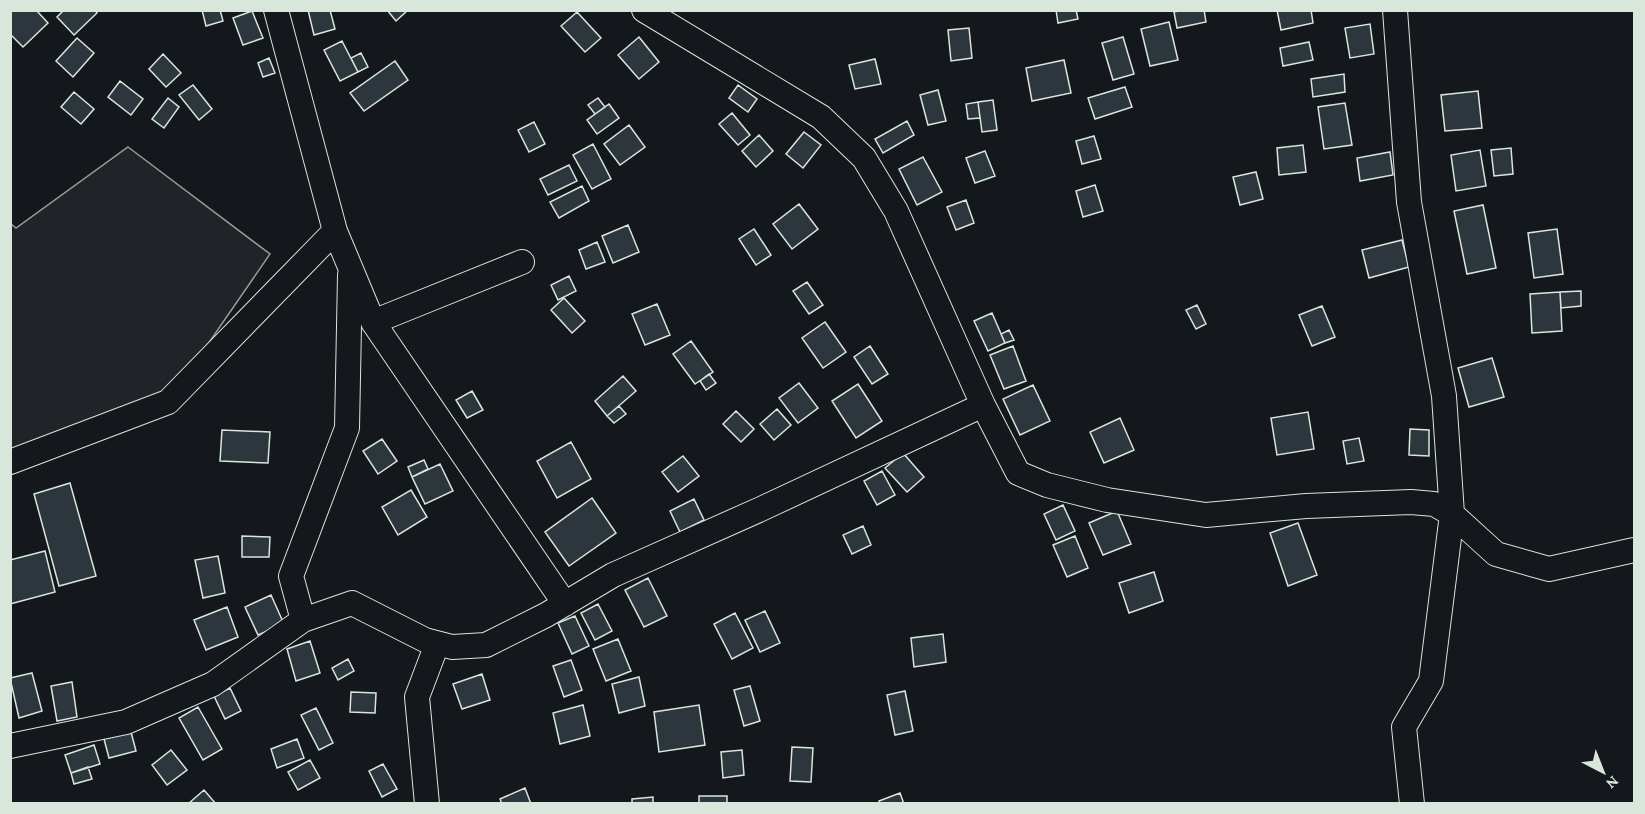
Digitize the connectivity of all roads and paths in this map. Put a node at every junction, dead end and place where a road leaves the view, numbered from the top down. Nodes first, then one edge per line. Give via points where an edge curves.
1 (276, 10) edge
2 (644, 10) edge
3 (1395, 10) edge
4 (335, 231) junction
5 (522, 262) dead end
6 (350, 268) junction
7 (373, 322) junction
8 (983, 405) junction
9 (10, 462) edge
10 (1452, 514) junction
11 (1635, 550) edge
12 (565, 604) junction
13 (303, 620) junction
14 (437, 644) junction
15 (10, 746) edge
16 (427, 804) edge
17 (1412, 804) edge

1 - 4 street
2 - 8 street via 821,117 864,158 896,211
3 - 10 street via 1409,201 1444,396
4 - 6 street
4 - 9 street via 168,402
5 - 7 street
6 - 7 street
6 - 13 street via 346,428 291,576
7 - 12 street
8 - 10 street via 1018,473 1047,485 1107,500 1206,515 1411,502 1434,504
8 - 12 street via 612,575
10 - 11 street via 1496,554 1549,569
10 - 17 street via 1431,681 1404,727
12 - 14 street via 486,645
13 - 14 street via 352,603
13 - 15 street via 213,684 126,722
14 - 16 street via 417,697

